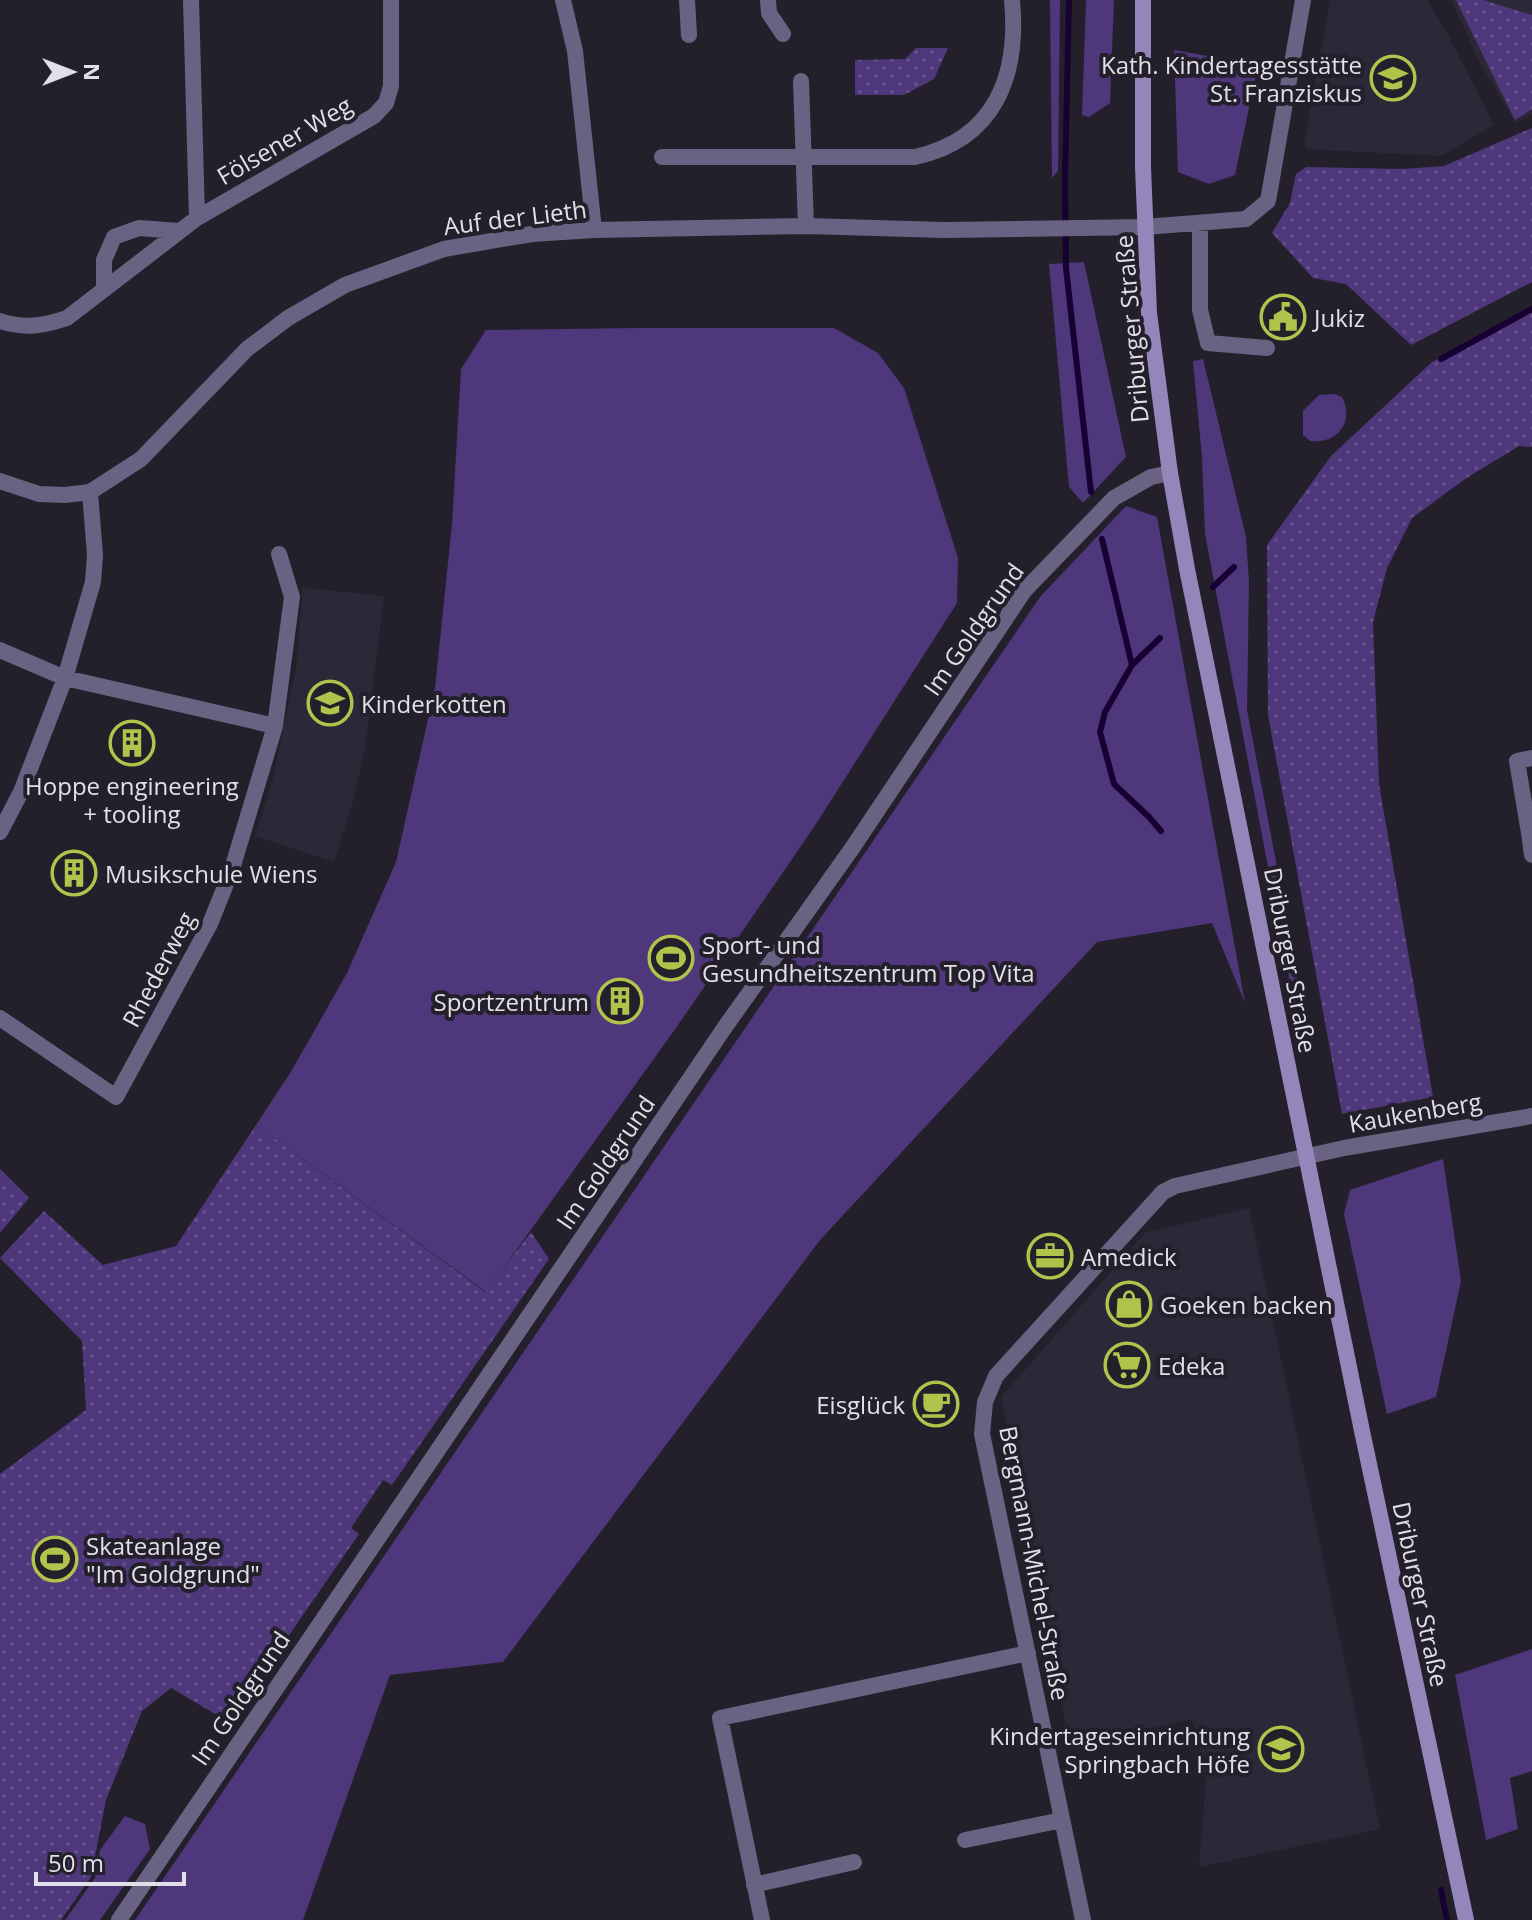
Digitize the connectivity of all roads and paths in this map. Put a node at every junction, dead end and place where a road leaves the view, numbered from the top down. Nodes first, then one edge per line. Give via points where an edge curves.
1 (191, 0) edge
2 (391, 0) edge
3 (563, 0) edge
4 (687, 0) edge
5 (768, 0) edge
6 (1012, 0) edge
7 (1143, 0) edge
8 (1303, 0) edge
9 (783, 34) dead end
10 (689, 35) dead end
11 (801, 81) dead end
12 (662, 157) dead end
13 (802, 157) junction
14 (197, 218) junction
15 (1200, 223) junction
16 (806, 226) junction
17 (1145, 227) junction
18 (594, 230) junction
19 (179, 231) junction
20 (104, 288) junction
21 (0, 321) edge
22 (1267, 348) dead end
23 (1170, 473) junction
24 (0, 481) edge
25 (90, 492) junction
26 (279, 554) dead end
27 (0, 650) edge
28 (65, 678) junction
29 (275, 726) junction
30 (1532, 758) edge
31 (0, 832) edge
32 (1530, 833) edge
33 (1532, 855) edge
34 (0, 1018) edge
35 (1532, 1116) edge
36 (1306, 1157) junction
37 (1028, 1653) junction
38 (1062, 1820) junction
39 (965, 1840) dead end
40 (854, 1862) dead end
41 (754, 1885) junction
42 (119, 1920) edge
43 (762, 1920) edge
44 (1083, 1920) edge
45 (1466, 1920) edge

1 - 14 street, Fölsener Weg
2 - 14 street, Fölsener Weg via 391,86 386,103 374,116
3 - 18 street via 575,51
4 - 10 street
5 - 9 street via 769,13
6 - 13 street via 1010,70 997,102 972,131 939,152 915,157
7 - 17 main road, Driburger Straße
8 - 15 street, Auf der Lieth via 1268,201 1246,219
11 - 13 street
12 - 13 street
13 - 16 street
14 - 19 street, Fölsener Weg
15 - 17 street, Auf der Lieth
15 - 22 street via 1200,310 1208,343
16 - 17 street, Auf der Lieth
16 - 18 street, Auf der Lieth
17 - 23 main road, Driburger Straße via 1149,313
18 - 25 street, Auf der Lieth via 444,249 345,285 247,349 141,459
19 - 20 street, Fölsener Weg
19 - 20 street via 139,228 114,237 104,260
20 - 21 street, Fölsener Weg via 67,318 43,326
23 - 36 main road, Driburger Straße
23 - 42 street, Im Goldgrund via 1151,477 1114,498 1024,591
24 - 25 street via 39,494
25 - 28 street via 93,582
26 - 29 street, Rhederweg via 292,597
27 - 28 street
28 - 29 street
28 - 31 street
29 - 34 street, Rhederweg via 210,924 116,1097
30 - 32 street via 1517,761
32 - 33 street
35 - 36 street, Kaukenberg
36 - 37 street, Bergmann-Michel-Straße via 1163,1192 996,1376 985,1402 982,1434
36 - 45 main road, Driburger Straße
37 - 38 street, Bergmann-Michel-Straße
37 - 41 street via 720,1718
38 - 39 street
38 - 44 street, Bergmann-Michel-Straße
40 - 41 street
41 - 43 street

